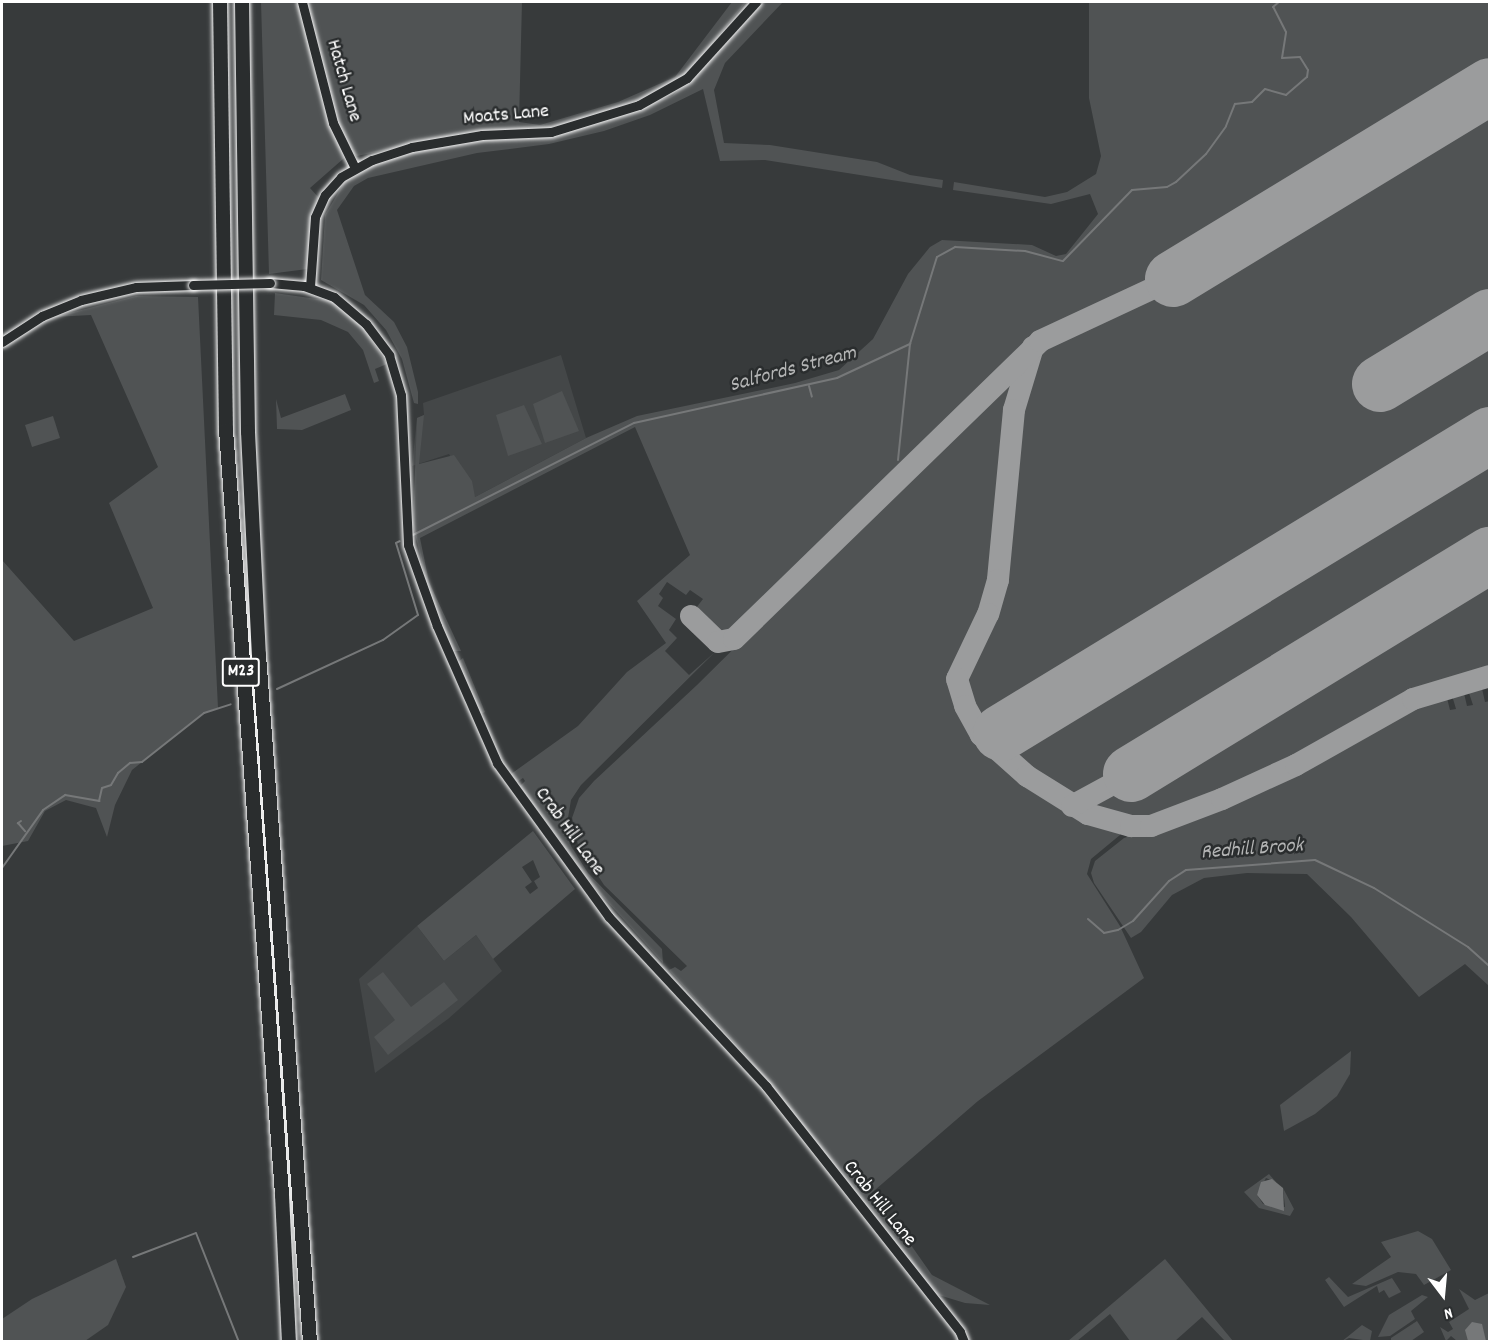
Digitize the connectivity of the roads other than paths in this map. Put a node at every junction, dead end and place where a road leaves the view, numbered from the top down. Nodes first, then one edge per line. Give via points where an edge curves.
1 (220, 2) edge
2 (242, 2) edge
3 (302, 2) edge
4 (756, 2) edge
5 (355, 168) junction
6 (310, 287) junction
7 (2, 342) edge
8 (289, 1341) edge
9 (310, 1341) edge
10 (964, 1341) edge

1 - 8 highway, M23 via 226,430 252,836 282,1195
2 - 9 highway, M23 via 248,432 256,608
3 - 5 street, Hatch Lane via 333,123
4 - 5 street, Moats Lane via 687,78 669,92 639,105 551,132 482,135 423,145
5 - 6 street, Moats Lane via 335,182 317,211 311,242
6 - 7 street, Crab Hill Lane, bridge via 270,283 136,287 81,300 42,316
6 - 10 street, Crab Hill Lane via 334,297 357,314 381,341 393,363 401,394 408,545 437,626 497,763 609,917 766,1086

